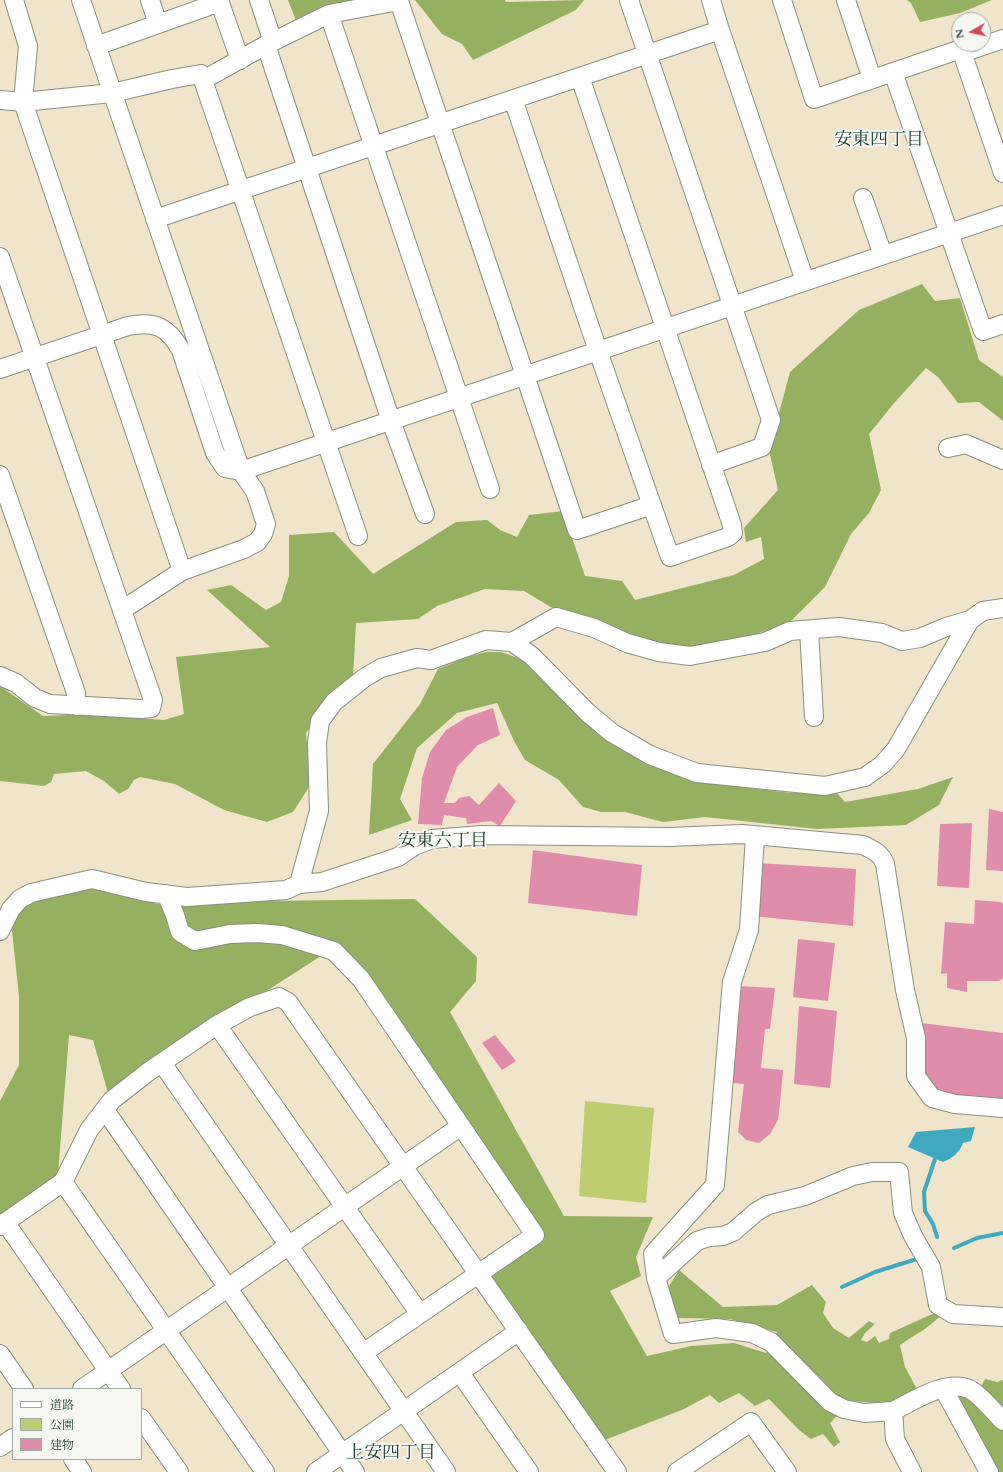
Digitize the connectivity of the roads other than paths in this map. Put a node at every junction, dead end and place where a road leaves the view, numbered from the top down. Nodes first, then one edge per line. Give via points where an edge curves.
1 (14, 0) edge
2 (81, 0) edge
3 (150, 0) edge
4 (259, 0) edge
5 (629, 0) edge
6 (782, 0) edge
7 (846, 0) edge
8 (220, 1) edge
9 (713, 1) edge
10 (329, 14) junction
11 (158, 24) junction
12 (720, 30) junction
13 (1003, 39) edge
14 (269, 44) junction
15 (96, 46) junction
16 (962, 53) junction
17 (647, 54) junction
18 (240, 60) junction
19 (893, 72) junction
20 (580, 76) junction
21 (872, 79) junction
22 (203, 80) junction
23 (112, 93) junction
24 (513, 99) junction
25 (0, 100) edge
26 (23, 102) junction
27 (440, 124) junction
28 (374, 146) junction
29 (307, 168) junction
30 (1003, 173) edge
31 (240, 191) junction
32 (863, 198) dead end
33 (1003, 215) edge
34 (155, 219) junction
35 (950, 233) junction
36 (883, 255) junction
37 (0, 256) edge
38 (805, 281) junction
39 (732, 306) junction
40 (1003, 324) edge
41 (665, 329) junction
42 (101, 335) junction
43 (598, 351) junction
44 (34, 357) junction
45 (0, 369) edge
46 (526, 376) junction
47 (459, 398) junction
48 (392, 421) junction
49 (326, 443) junction
50 (948, 448) dead end
51 (1003, 460) edge
52 (712, 466) junction
53 (241, 471) junction
54 (0, 475) edge
55 (490, 490) dead end
56 (652, 505) junction
57 (425, 514) dead end
58 (358, 536) dead end
59 (182, 571) junction
60 (1003, 608) edge
61 (122, 610) junction
62 (970, 620) junction
63 (809, 630) junction
64 (512, 642) junction
65 (0, 676) edge
66 (76, 706) junction
67 (814, 718) dead end
68 (755, 836) junction
69 (299, 884) junction
70 (166, 894) junction
71 (0, 931) edge
72 (217, 1025) junction
73 (162, 1063) junction
74 (1003, 1108) edge
75 (105, 1110) junction
76 (461, 1126) junction
77 (402, 1166) junction
78 (63, 1182) junction
79 (344, 1206) junction
80 (3, 1224) edge
81 (288, 1245) junction
82 (479, 1274) junction
83 (656, 1278) junction
84 (227, 1288) junction
85 (420, 1314) junction
86 (1003, 1316) edge
87 (166, 1330) junction
88 (519, 1331) junction
89 (364, 1353) junction
90 (0, 1354) edge
91 (108, 1371) junction
92 (460, 1373) junction
93 (23, 1388) edge
94 (83, 1388) edge
95 (120, 1388) edge
96 (943, 1388) junction
97 (404, 1411) junction
98 (893, 1411) junction
99 (142, 1419) edge
100 (1003, 1420) edge
101 (12, 1439) edge
102 (0, 1447) edge
103 (343, 1454) junction
104 (74, 1460) edge
105 (700, 1466) edge
106 (82, 1472) edge
107 (179, 1472) edge
108 (265, 1472) edge
109 (316, 1472) edge
110 (355, 1472) edge
111 (446, 1472) edge
112 (529, 1472) edge
113 (617, 1472) edge
114 (677, 1472) edge
115 (787, 1472) edge
116 (912, 1472) edge
117 (989, 1472) edge

1 - 26 street via 28,46
2 - 15 street
3 - 11 street
4 - 14 street
5 - 17 street
6 - 21 street via 814,99
7 - 21 street
8 - 11 street
8 - 18 street
9 - 12 street
10 - 14 street
10 - 27 street via 399,1
10 - 28 street
11 - 15 street
12 - 17 street
12 - 38 street
13 - 16 street
14 - 18 street
14 - 29 street
15 - 23 street
16 - 19 street via 961,49
16 - 30 street
17 - 20 street
17 - 39 street
18 - 22 street
19 - 21 street
19 - 35 street
20 - 24 street
20 - 41 street
22 - 23 street via 201,74
22 - 31 street
23 - 26 street
23 - 34 street
24 - 27 street
24 - 43 street
25 - 26 street
26 - 42 street
27 - 28 street
27 - 46 street
28 - 29 street
28 - 47 street
29 - 31 street
29 - 48 street
31 - 34 street
31 - 49 street
32 - 36 street
33 - 35 street
34 - 53 street
35 - 36 street
35 - 40 street via 983,330
36 - 38 street
37 - 44 street
38 - 39 street
39 - 41 street
39 - 52 street via 771,420 762,447
41 - 43 street
41 - 52 street
42 - 44 street
42 - 53 street via 146,323 161,327 173,336 181,350 215,453 226,468
42 - 59 street
43 - 46 street
43 - 56 street
44 - 45 street
44 - 61 street
46 - 47 street
46 - 56 street via 577,530
47 - 48 street
47 - 55 street
48 - 49 street
48 - 57 street
49 - 53 street
49 - 58 street
50 - 51 street via 966,444
52 - 56 street via 732,525 732,533 728,538 670,557
53 - 59 street via 255,491 266,524 263,534 257,542 244,549
54 - 66 street via 76,693
59 - 61 street
60 - 62 street via 983,611
61 - 66 street via 153,700 151,708
62 - 63 street via 920,638 902,641 882,633 839,627
62 - 64 street via 896,749 883,764 865,777 825,786 697,773 650,755 586,712 532,656
63 - 64 street via 790,631 765,642 690,656 659,652 627,643 594,628 556,617
63 - 67 street
64 - 69 street via 486,640 431,660 417,658 380,668 364,678 326,711 320,721 317,742 320,811
65 - 66 street via 16,683 35,698 50,704
68 - 69 street via 482,835 432,839 391,859 322,882
68 - 74 street via 862,845 882,857 904,990 916,1038 916,1076 932,1098 955,1104
68 - 83 street via 749,930 732,982 715,1185 653,1254
69 - 70 street via 286,890 267,892 188,897
70 - 71 street via 146,892 92,879 48,888 20,899 11,909
70 - 76 street via 176,915 180,932 195,941 230,934 257,933 282,935 334,951 361,979
72 - 73 street
72 - 77 street via 250,1007 278,997 288,1002
72 - 79 street
73 - 75 street via 112,1100
73 - 81 street
75 - 78 street via 89,1130
75 - 84 street
76 - 77 street
76 - 82 street via 535,1235
77 - 79 street
77 - 82 street
78 - 80 street
78 - 87 street
79 - 81 street
79 - 85 street
80 - 91 street
81 - 84 street
81 - 89 street
82 - 85 street
82 - 88 street
83 - 86 street via 698,1241 733,1232 768,1205 805,1196 853,1176 872,1172 899,1172 903,1213 931,1268 938,1305 953,1314
83 - 98 street via 673,1334 716,1328 752,1334 771,1342 830,1402 844,1409 864,1413
84 - 87 street
84 - 103 street
85 - 89 street
87 - 91 street
87 - 108 street
88 - 92 street
88 - 113 street
89 - 97 street
90 - 93 street
91 - 94 street
91 - 95 street
92 - 97 street
92 - 112 street
96 - 98 street
96 - 100 street via 957,1386 970,1389
96 - 117 street
97 - 103 street
97 - 111 street
98 - 116 street via 895,1439
99 - 107 street
101 - 102 street
103 - 109 street
103 - 110 street
104 - 106 street
105 - 114 street
105 - 115 street via 751,1422

